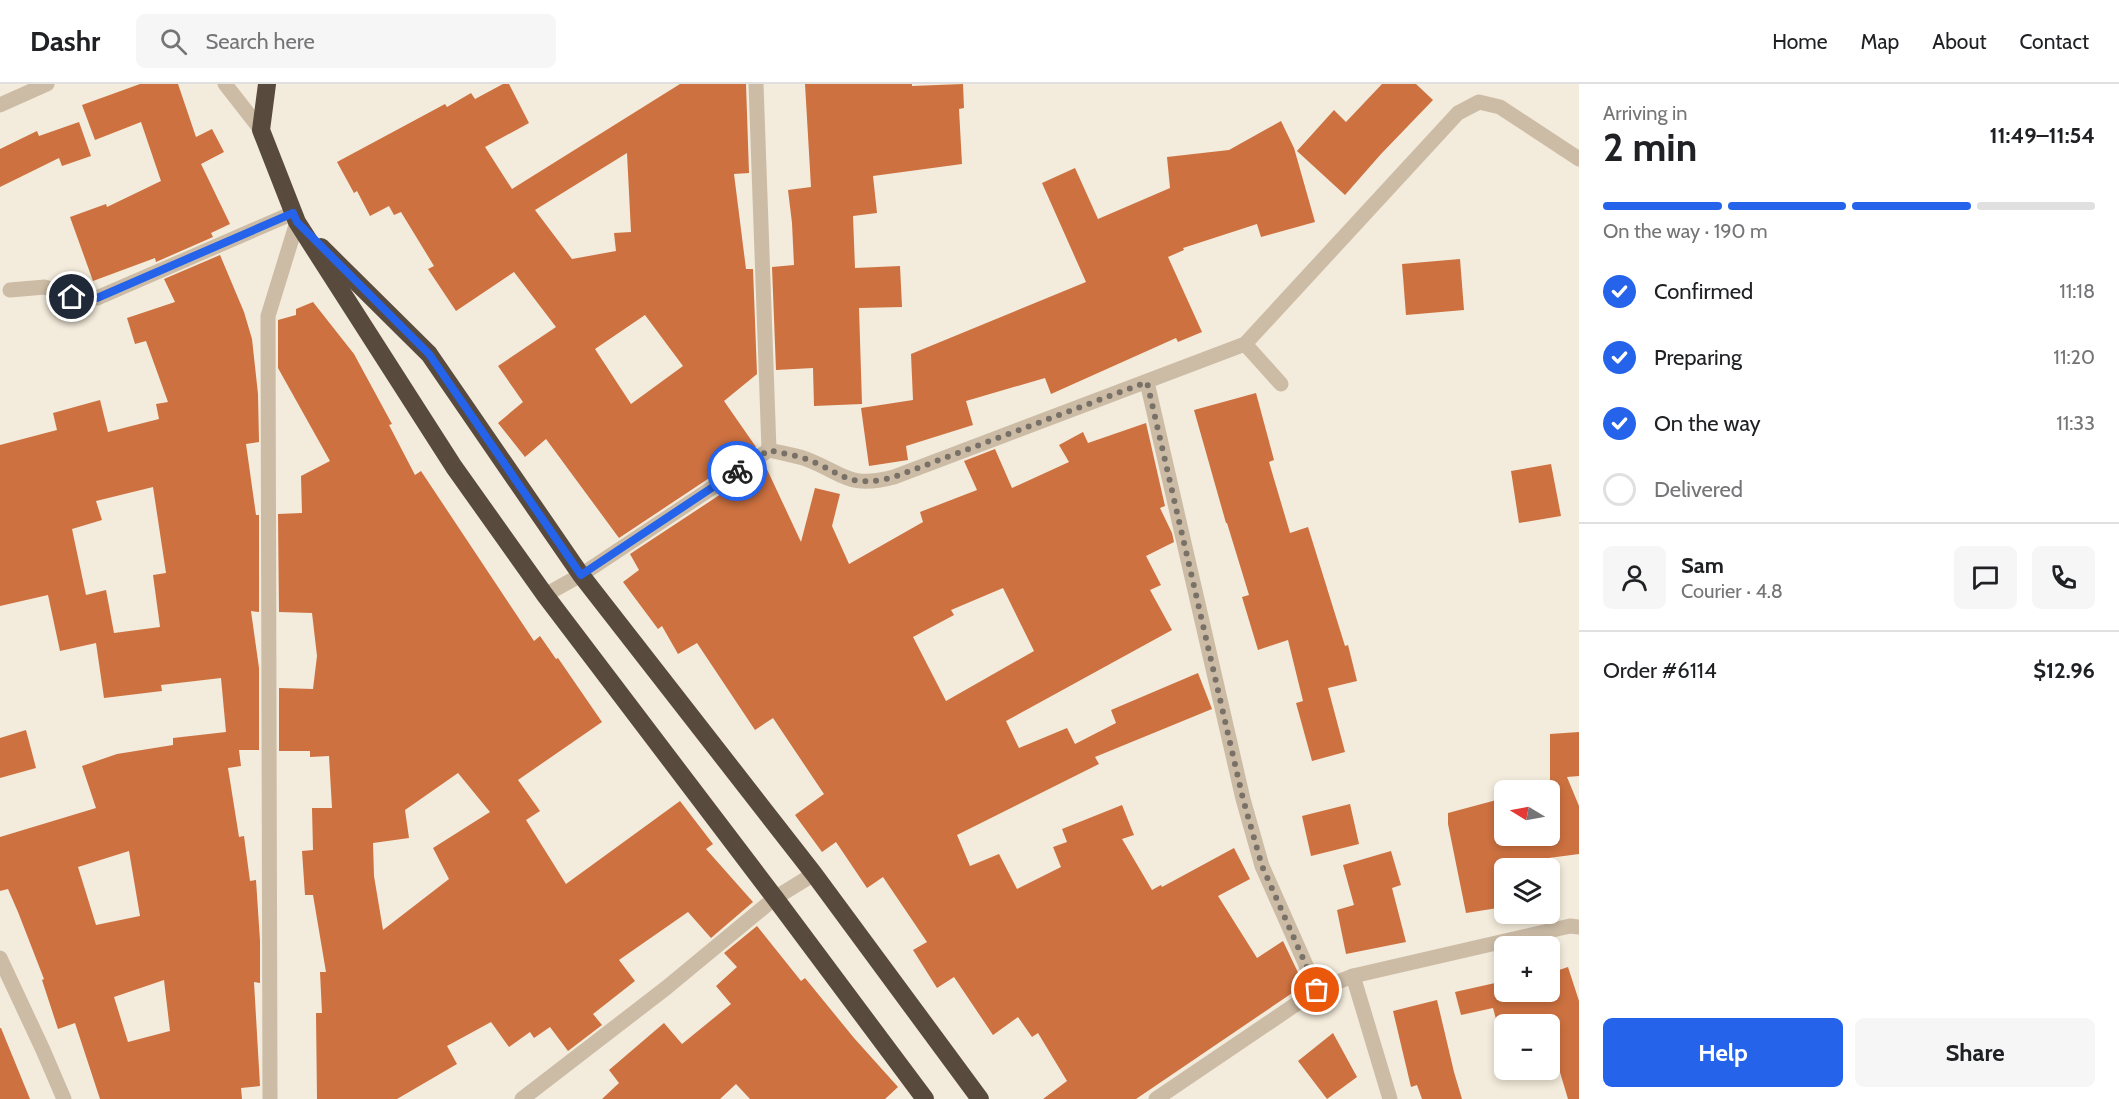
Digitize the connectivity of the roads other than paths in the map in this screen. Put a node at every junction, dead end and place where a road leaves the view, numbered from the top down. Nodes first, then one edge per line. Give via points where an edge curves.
1 (47, 84) edge
2 (225, 84) edge
3 (267, 84) edge
4 (756, 84) edge
5 (0, 105) edge
6 (261, 130) junction
7 (1579, 159) edge
8 (295, 217) junction
9 (10, 290) dead end
10 (1245, 344) junction
11 (1147, 382) junction
12 (1281, 384) dead end
13 (769, 450) junction
14 (581, 575) junction
15 (545, 595) junction
16 (814, 874) junction
17 (775, 898) junction
18 (1579, 927) edge
19 (0, 958) edge
20 (1353, 976) junction
21 (1317, 990) junction
22 (64, 1099) edge
23 (270, 1099) edge
24 (522, 1099) edge
25 (925, 1099) edge
26 (980, 1099) edge
27 (1156, 1099) edge
28 (1390, 1099) edge

1 - 5 street
2 - 6 street
3 - 6 highway
4 - 13 street
6 - 8 highway
7 - 10 street via 1500,106 1479,102 1458,113
8 - 9 street via 97,298 72,297 45,287
8 - 14 highway via 429,354
8 - 15 highway via 454,467
8 - 23 street via 268,316
10 - 11 street
10 - 12 street
11 - 13 street via 874,483 853,482 805,459
11 - 21 street via 1243,799 1262,866
13 - 14 street
14 - 15 street
14 - 16 highway
15 - 17 highway
16 - 17 street
16 - 26 highway
17 - 24 street
17 - 25 highway
18 - 20 street
19 - 22 street
20 - 21 street
20 - 28 street
21 - 27 street

